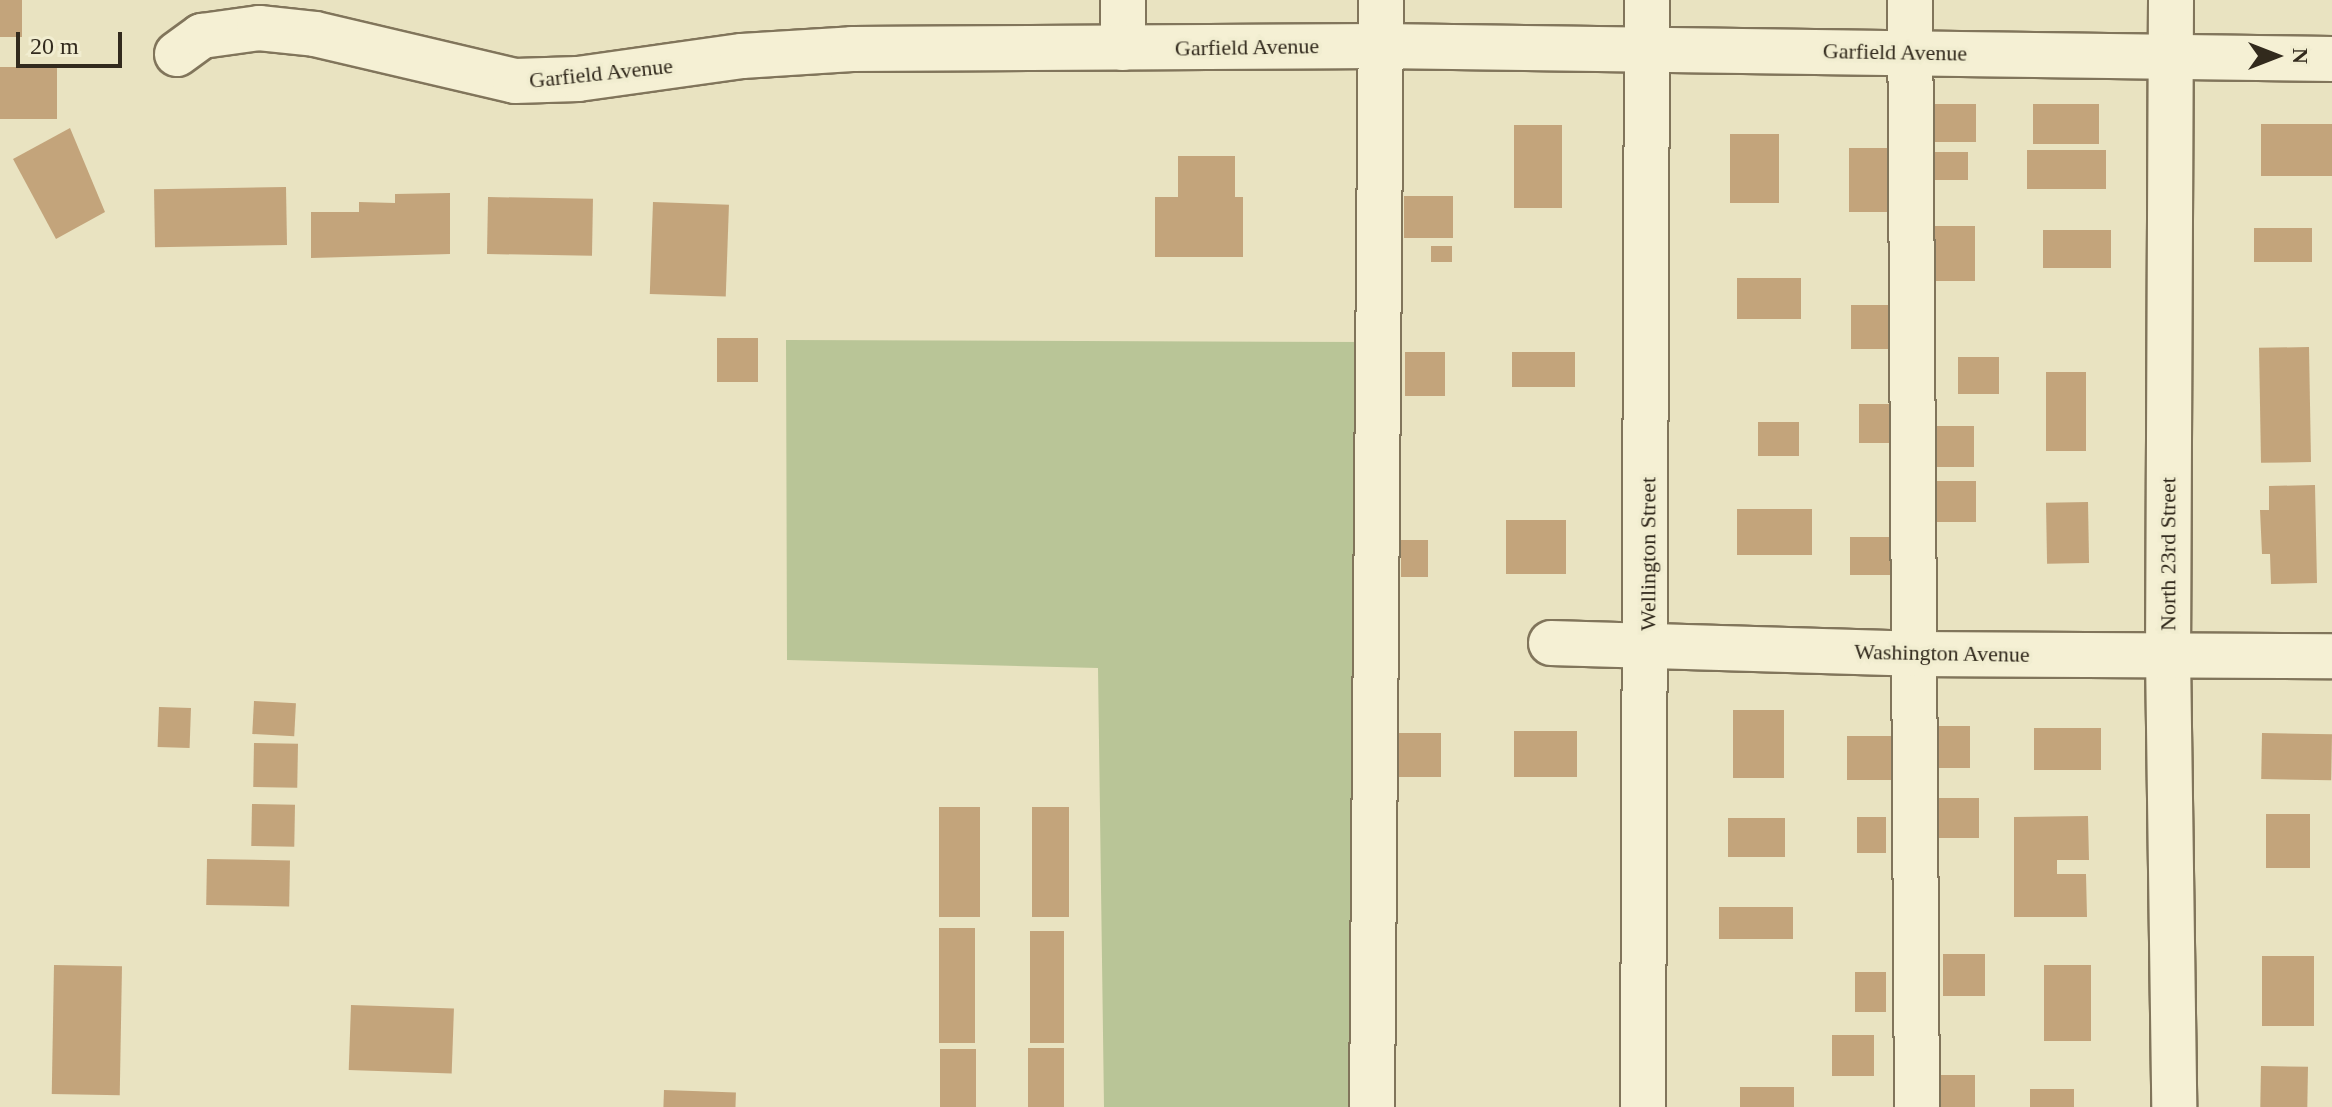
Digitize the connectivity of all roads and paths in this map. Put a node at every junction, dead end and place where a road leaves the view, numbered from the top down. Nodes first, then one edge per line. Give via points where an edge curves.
1 (1123, 0) edge
2 (1381, 0) edge
3 (1647, 0) edge
4 (1910, 0) edge
5 (2171, 0) edge
6 (1380, 46) junction
7 (1123, 48) junction
8 (1648, 50) junction
9 (1909, 51) junction
10 (177, 54) dead end
11 (2171, 59) junction
12 (2332, 59) edge
13 (1551, 643) dead end
14 (1648, 645) junction
15 (1915, 654) junction
16 (2168, 655) junction
17 (2332, 656) edge
18 (1372, 1107) edge
19 (1643, 1107) edge
20 (1917, 1107) edge
21 (2174, 1107) edge

1 - 7 street
2 - 6 street
3 - 8 street, Wellington Street
4 - 9 street
5 - 11 street, North 23rd Street
6 - 7 street, Garfield Avenue
6 - 8 street, Garfield Avenue
6 - 18 street
7 - 10 street, Garfield Avenue via 852,49 515,81 315,34 259,28 202,36
8 - 9 street, Garfield Avenue
8 - 14 street, Wellington Street
9 - 11 street, Garfield Avenue
9 - 15 street
11 - 12 street, Garfield Avenue
11 - 16 street, North 23rd Street
13 - 14 street, Washington Avenue
14 - 15 street, Washington Avenue
14 - 19 street, Wellington Street
15 - 16 street, Washington Avenue
15 - 20 street
16 - 17 street, Washington Avenue
16 - 21 street, North 23rd Street

